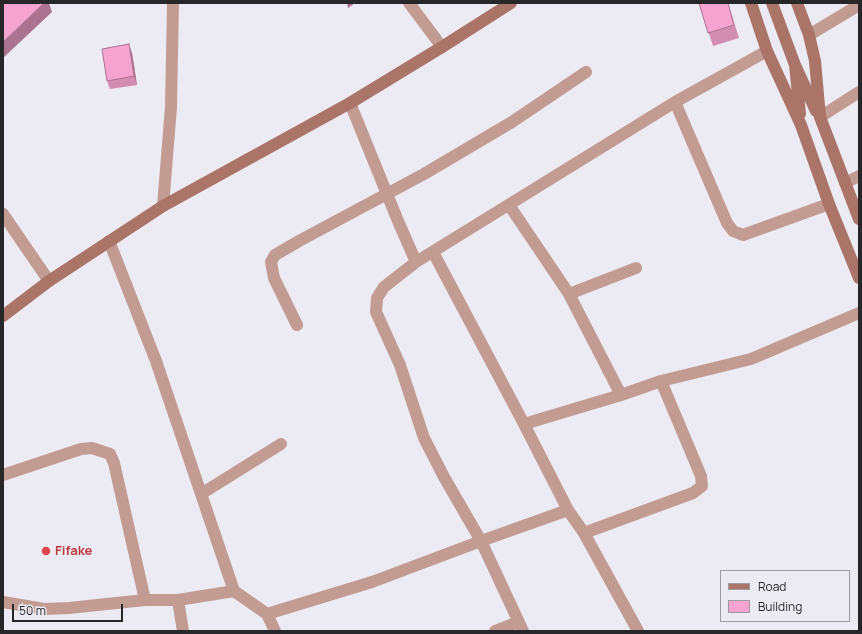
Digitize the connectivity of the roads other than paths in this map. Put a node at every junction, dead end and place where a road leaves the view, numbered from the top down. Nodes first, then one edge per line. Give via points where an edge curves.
1 (173, 3) edge
2 (409, 3) edge
3 (510, 3) edge
4 (751, 3) edge
5 (772, 3) edge
6 (797, 3) edge
7 (859, 5) edge
8 (809, 35) junction
9 (442, 47) junction
10 (767, 51) junction
11 (795, 65) junction
12 (586, 72) dead end
13 (859, 92) edge
14 (675, 102) junction
15 (350, 103) junction
16 (820, 118) junction
17 (801, 125) junction
18 (859, 176) edge
19 (845, 183) junction
20 (387, 194) junction
21 (829, 204) junction
22 (509, 205) junction
23 (164, 206) junction
24 (3, 214) edge
25 (859, 219) edge
26 (109, 240) junction
27 (433, 252) junction
28 (416, 262) junction
29 (636, 268) dead end
30 (859, 278) edge
31 (49, 281) junction
32 (569, 294) junction
33 (859, 313) edge
34 (3, 316) edge
35 (297, 325) dead end
36 (661, 381) junction
37 (621, 395) junction
38 (524, 424) junction
39 (281, 444) dead end
40 (3, 476) edge
41 (201, 494) junction
42 (568, 510) junction
43 (584, 534) junction
44 (481, 541) junction
45 (234, 591) junction
46 (145, 600) junction
47 (178, 600) junction
48 (3, 602) edge
49 (268, 614) junction
50 (521, 626) edge
51 (183, 631) edge
52 (275, 631) edge
53 (496, 631) edge
54 (638, 631) edge

1 - 23 street via 171,107
2 - 9 street
3 - 9 main road
4 - 10 main road
5 - 11 main road
6 - 8 main road
7 - 8 street
8 - 16 main road via 815,61
9 - 15 main road
10 - 14 street
10 - 17 main road
11 - 16 main road
11 - 17 main road
12 - 20 street via 512,122
13 - 16 street
14 - 21 street via 733,231 743,235
14 - 22 street
15 - 20 street
15 - 23 main road
16 - 19 main road
17 - 21 main road
18 - 19 street
19 - 25 main road
20 - 28 street
20 - 35 street via 275,255 271,262 274,278
21 - 30 main road
22 - 27 street
22 - 32 street
23 - 26 main road
24 - 31 street
26 - 31 main road
26 - 41 street via 156,361
27 - 28 street
27 - 38 street
28 - 44 street via 384,288 376,298 376,312 400,365 424,438
29 - 32 street
31 - 34 main road
32 - 37 street
33 - 36 street via 751,359
36 - 37 street
36 - 43 street via 701,476 702,486 693,493
37 - 38 street
38 - 42 street
39 - 41 street
40 - 46 street via 81,449 92,448 110,454
41 - 45 street
42 - 43 street
42 - 44 street
43 - 54 street
44 - 49 street via 372,582
44 - 50 street
45 - 47 street
45 - 49 street
46 - 47 street
46 - 48 street via 44,609
47 - 51 street
49 - 52 street
50 - 53 street

